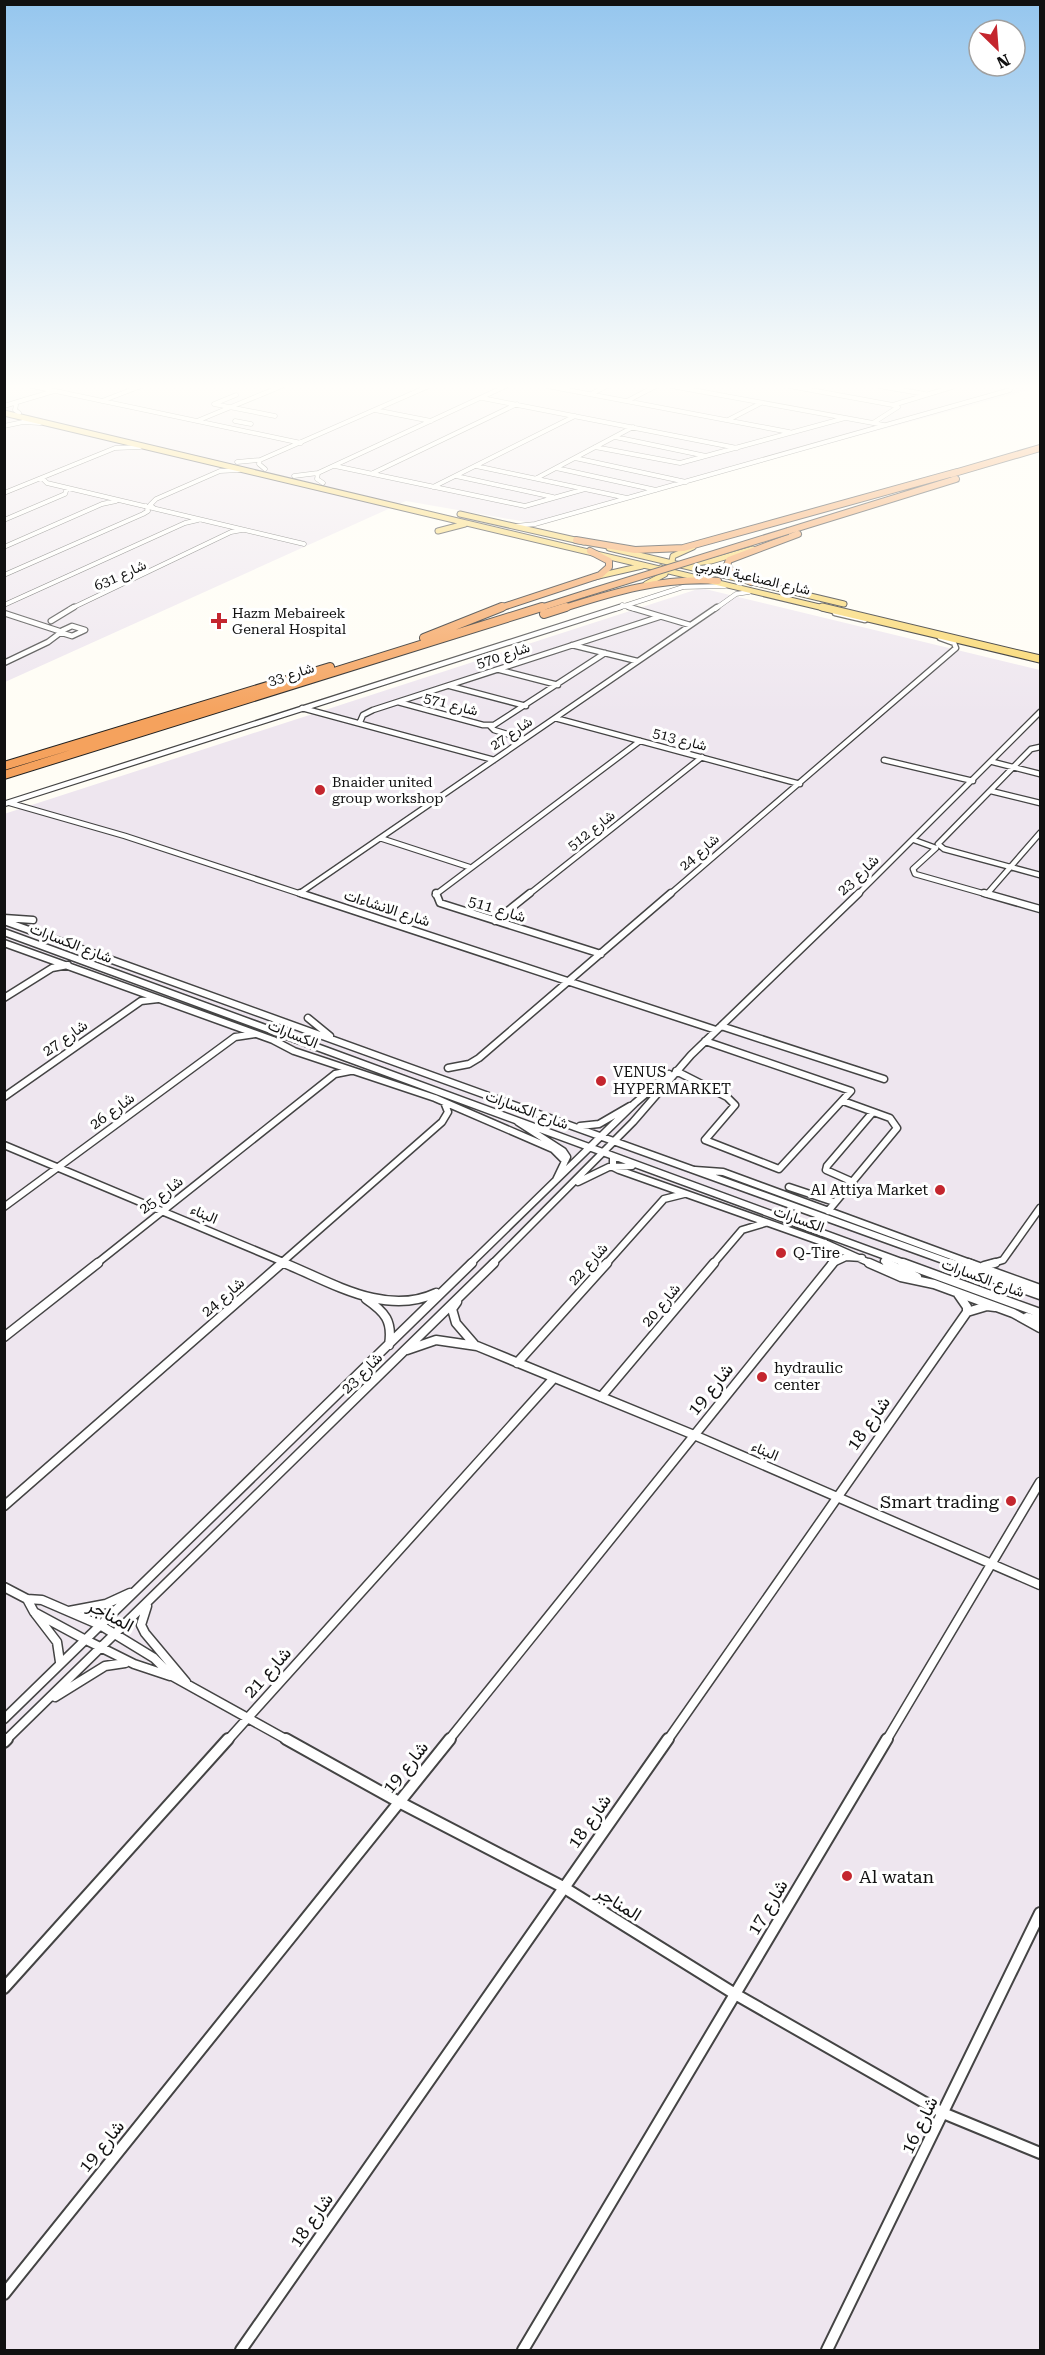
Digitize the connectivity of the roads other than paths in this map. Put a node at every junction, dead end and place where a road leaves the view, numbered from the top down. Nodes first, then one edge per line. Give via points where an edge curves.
1 (61, 496) edge
2 (102, 496) edge
3 (164, 496) edge
4 (358, 496) edge
5 (375, 496) edge
6 (476, 496) edge
7 (546, 496) edge
8 (562, 496) edge
9 (617, 496) edge
10 (635, 496) edge
11 (872, 496) edge
12 (881, 496) edge
13 (902, 496) edge
14 (911, 496) edge
15 (555, 498) junction
16 (627, 498) junction
17 (125, 501) junction
18 (146, 506) junction
19 (154, 508) junction
20 (434, 514) junction
21 (460, 517) junction
22 (4, 520) edge
23 (204, 520) junction
24 (539, 523) junction
25 (443, 524) dead end
26 (226, 525) junction
27 (479, 525) junction
28 (508, 525) junction
29 (249, 531) junction
30 (438, 531) dead end
31 (231, 532) junction
32 (539, 532) junction
33 (548, 534) junction
34 (718, 539) junction
35 (576, 540) junction
36 (304, 544) dead end
37 (4, 547) edge
38 (754, 548) junction
39 (591, 551) junction
40 (654, 558) junction
41 (660, 565) junction
42 (676, 567) junction
43 (4, 575) edge
44 (593, 578) junction
45 (718, 581) junction
46 (752, 582) junction
47 (646, 584) junction
48 (735, 591) junction
49 (580, 592) junction
50 (4, 605) edge
51 (622, 605) junction
52 (4, 613) edge
53 (837, 613) junction
54 (659, 617) junction
55 (873, 618) junction
56 (51, 621) junction
57 (44, 624) junction
58 (690, 625) junction
59 (66, 627) junction
60 (59, 632) junction
61 (424, 638) junction
62 (572, 645) junction
63 (954, 647) joint
64 (407, 650) junction
65 (1041, 652) edge
66 (605, 654) junction
67 (1041, 660) edge
68 (637, 662) junction
69 (4, 663) edge
70 (499, 670) junction
71 (558, 685) junction
72 (449, 686) junction
73 (398, 702) junction
74 (526, 706) junction
75 (302, 708) junction
76 (1041, 712) edge
77 (555, 718) junction
78 (360, 722) junction
79 (490, 726) junction
80 (116, 732) junction
81 (125, 739) junction
82 (524, 739) junction
83 (640, 741) junction
84 (1041, 747) edge
85 (702, 758) junction
86 (4, 760) edge
87 (494, 760) junction
88 (884, 760) dead end
89 (993, 762) junction
90 (4, 766) edge
91 (1016, 768) junction
92 (1041, 774) edge
93 (4, 775) edge
94 (974, 781) junction
95 (4, 783) edge
96 (800, 784) junction
97 (992, 791) junction
98 (32, 796) junction
99 (6, 803) edge
100 (1041, 803) edge
101 (50, 813) junction
102 (1041, 833) edge
103 (380, 838) junction
104 (914, 840) junction
105 (1034, 840) junction
106 (1041, 842) edge
107 (470, 867) junction
108 (1010, 867) junction
109 (1041, 875) edge
110 (300, 893) junction
111 (987, 894) junction
112 (1041, 909) edge
113 (4, 919) edge
114 (33, 920) dead end
115 (495, 921) junction
116 (4, 934) edge
117 (4, 943) edge
118 (26, 950) junction
119 (601, 954) junction
120 (52, 959) junction
121 (69, 965) junction
122 (52, 968) junction
123 (568, 982) junction
124 (141, 991) junction
125 (4, 998) edge
126 (160, 998) junction
127 (141, 1001) junction
128 (308, 1018) dead end
129 (233, 1025) junction
130 (718, 1028) junction
131 (256, 1034) junction
132 (235, 1038) junction
133 (705, 1041) junction
134 (280, 1043) junction
135 (342, 1044) junction
136 (328, 1052) junction
137 (691, 1055) junction
138 (331, 1063) junction
139 (448, 1068) dead end
140 (355, 1070) junction
141 (676, 1071) junction
142 (334, 1074) junction
143 (884, 1079) dead end
144 (4, 1097) edge
145 (843, 1101) junction
146 (444, 1102) junction
147 (635, 1103) junction
148 (873, 1112) junction
149 (516, 1120) junction
150 (562, 1122) junction
151 (601, 1137) junction
152 (614, 1142) junction
153 (4, 1145) edge
154 (591, 1147) junction
155 (604, 1153) junction
156 (613, 1156) junction
157 (565, 1161) junction
158 (639, 1166) junction
159 (613, 1167) junction
160 (57, 1168) junction
161 (690, 1170) junction
162 (853, 1182) junction
163 (554, 1184) junction
164 (573, 1185) junction
165 (789, 1187) dead end
166 (686, 1194) junction
167 (834, 1202) junction
168 (4, 1207) edge
169 (1041, 1208) edge
170 (734, 1210) junction
171 (163, 1211) junction
172 (828, 1211) junction
173 (768, 1223) junction
174 (742, 1230) junction
175 (825, 1243) junction
176 (874, 1254) junction
177 (931, 1256) junction
178 (862, 1258) junction
179 (965, 1260) junction
180 (1003, 1260) junction
181 (833, 1262) junction
182 (282, 1263) junction
183 (982, 1266) junction
184 (1012, 1277) junction
185 (934, 1284) junction
186 (444, 1289) junction
187 (1041, 1289) edge
188 (359, 1294) junction
189 (958, 1294) junction
190 (1041, 1295) edge
191 (460, 1296) junction
192 (995, 1307) junction
193 (967, 1312) junction
194 (1013, 1313) junction
195 (1041, 1313) edge
196 (1041, 1321) edge
197 (1041, 1328) edge
198 (4, 1337) edge
199 (389, 1345) junction
200 (477, 1346) junction
201 (403, 1352) junction
202 (517, 1363) junction
203 (554, 1378) junction
204 (601, 1397) junction
205 (694, 1435) junction
206 (1041, 1482) edge
207 (837, 1496) junction
208 (4, 1506) edge
209 (993, 1564) junction
210 (1041, 1585) edge
211 (4, 1587) edge
212 (137, 1589) junction
213 (27, 1599) junction
214 (150, 1601) junction
215 (69, 1611) junction
216 (34, 1612) junction
217 (100, 1625) junction
218 (116, 1634) junction
219 (86, 1639) junction
220 (101, 1648) junction
221 (131, 1664) junction
222 (59, 1665) junction
223 (172, 1676) junction
224 (189, 1686) junction
225 (45, 1703) junction
226 (248, 1718) junction
227 (4, 1719) edge
228 (4, 1742) edge
229 (399, 1802) junction
230 (562, 1887) junction
231 (1041, 1913) edge
232 (4, 1988) edge
233 (735, 1994) junction
234 (943, 2113) junction
235 (1035, 2151) edge
236 (1041, 2158) edge
237 (4, 2294) edge
238 (241, 2350) edge
239 (523, 2350) edge
240 (828, 2350) edge

1 - 22 street
2 - 17 street
3 - 19 street via 153,501 150,505
4 - 20 main road, شارع الصناعية الغربي
5 - 21 main road, شارع الصناعية الغربي
6 - 15 street via 525,506
7 - 15 street
8 - 15 street
9 - 16 street
10 - 16 street
11 - 34 highway
12 - 49 highway
13 - 49 highway, bridge
14 - 38 highway
16 - 24 street
17 - 18 street
17 - 37 street via 105,503
18 - 19 street
18 - 43 street via 143,514
19 - 23 street
20 - 21 main road, شارع الصناعية الغربي
20 - 25 main road
21 - 27 main road, شارع الصناعية الغربي
21 - 28 main road, شارع الصناعية الغربي
21 - 32 main road
23 - 26 street
23 - 50 street via 185,523
24 - 28 street
24 - 33 street via 538,528
26 - 29 street
26 - 31 street via 232,528
27 - 30 main road via 459,524
27 - 39 main road, شارع الصناعية الغربي
28 - 32 main road, شارع الصناعية الغربي
29 - 31 street, شارع 631
29 - 36 street
31 - 56 street, شارع 631
32 - 33 main road, شارع الصناعية الغربي
33 - 35 main road, شارع الصناعية الغربي
34 - 35 highway via 653,551
34 - 42 main road via 677,553 672,557
35 - 40 main road, شارع الصناعية الغربي
38 - 42 main road
38 - 46 highway via 731,558 727,565
39 - 41 main road, شارع الصناعية الغربي
39 - 44 highway via 609,563 606,571
40 - 41 main road
40 - 42 main road, شارع الصناعية الغربي
41 - 42 main road, شارع الصناعية الغربي
41 - 44 main road via 630,567
41 - 47 main road via 665,574
42 - 45 main road, شارع الصناعية الغربي
42 - 46 main road, شارع الصناعية الغربي
44 - 61 highway via 481,614
45 - 47 highway via 683,578
45 - 55 main road, شارع الصناعية الغربي
46 - 65 main road, شارع الصناعية الغربي
47 - 64 highway
48 - 51 street, شارع الصناعية الغربي via 688,586
48 - 53 street, شارع الصناعية الغربي
48 - 58 street, شارع 27
49 - 61 highway, شارع 33
49 - 64 highway, شارع 33
51 - 54 street
51 - 75 street, شارع الصناعية الغربي
52 - 57 street
53 - 55 main road
53 - 63 street, شارع الصناعية الغربي
54 - 58 street
54 - 62 street, شارع 570
55 - 67 main road, شارع الصناعية الغربي
56 - 57 street, شارع 631
56 - 59 street
57 - 60 street
58 - 68 street, شارع 27
59 - 60 street
59 - 60 street via 79,626 85,630 72,636
60 - 69 street via 48,642
61 - 80 highway, شارع 33
62 - 66 street
62 - 70 street, شارع 570
63 - 96 street, شارع 24
64 - 81 highway, شارع 33
66 - 68 street
66 - 71 street, شارع 571
68 - 77 street, شارع 27
70 - 71 street
70 - 72 street, شارع 570
71 - 74 street, شارع 571
72 - 73 street, شارع 570
72 - 74 street
73 - 78 street, شارع 570 via 367,712
73 - 79 street, شارع 571
74 - 79 street, شارع 571
75 - 78 street
75 - 98 street, شارع الصناعية الغربي
76 - 89 street, شارع 23
77 - 82 street, شارع 27
77 - 83 street, شارع 513
78 - 87 street
79 - 82 street
80 - 86 highway
80 - 90 highway, شارع 33
81 - 93 highway, شارع 33
81 - 95 highway
82 - 87 street, شارع 27
83 - 85 street, شارع 513
83 - 107 street, شارع 511
84 - 91 street via 1032,748
85 - 96 street, شارع 513
85 - 115 street, شارع 512
87 - 103 street, شارع 27
88 - 94 street
89 - 91 street
89 - 94 street, شارع 23
91 - 92 street
91 - 97 street
94 - 104 street, شارع 23
96 - 119 street, شارع 24
97 - 100 street
97 - 108 street via 938,845
98 - 99 street, شارع الصناعية الغربي
98 - 101 street, شارع الانشاءات via 34,803
99 - 101 street, شارع الانشاءات
101 - 110 street, شارع الانشاءات
102 - 105 street
103 - 107 street
103 - 110 street, شارع 27
104 - 111 street via 936,848 913,873
104 - 130 street, شارع 23
105 - 106 street
105 - 108 street
107 - 115 street, شارع 511 via 435,894 436,900
108 - 109 street
108 - 111 street
110 - 123 street, شارع الانشاءات
111 - 112 street
113 - 114 street
113 - 135 street, شارع الكسارات
115 - 119 street, شارع 511
116 - 118 street
116 - 136 street, شارع الكسارات
117 - 118 street, الكسارات
118 - 120 street, الكسارات
119 - 123 street, شارع 24
120 - 121 street, الكسارات
120 - 122 street
121 - 122 street
121 - 124 street, الكسارات
122 - 125 street
123 - 130 street, شارع الانشاءات
123 - 139 street, شارع 24 via 479,1058
124 - 126 street, الكسارات
124 - 127 street
126 - 127 street, شارع 27
126 - 129 street, الكسارات
127 - 144 street, شارع 27
128 - 135 street
129 - 131 street, الكسارات
129 - 132 street
130 - 133 street, شارع 23
130 - 143 street
131 - 132 street, شارع 26
131 - 134 street, الكسارات
132 - 160 street, شارع 26
133 - 137 street, شارع 23
133 - 145 street via 848,1088 851,1091
134 - 136 street
134 - 138 street, الكسارات
135 - 150 street, شارع الكسارات
136 - 149 street, شارع الكسارات
137 - 141 street, شارع 23
137 - 147 street, شارع 23
138 - 140 street, الكسارات
138 - 142 street
140 - 142 street, شارع 25
140 - 146 street, الكسارات
141 - 145 street via 728,1097 735,1105 705,1140 779,1169
141 - 152 street, شارع 23
142 - 171 street, شارع 25
145 - 148 street
146 - 157 street, الكسارات via 553,1149
146 - 182 street, شارع 24 via 448,1112 442,1122
147 - 150 street via 599,1124
147 - 151 street, شارع 23
148 - 162 street via 890,1118 897,1128
148 - 162 street via 827,1166 829,1173
149 - 154 street, شارع الكسارات
149 - 157 street via 526,1131 563,1149
150 - 151 street, شارع الكسارات
151 - 152 street, شارع الكسارات
151 - 154 street, شارع 23
152 - 155 street, شارع 23
152 - 161 street, شارع الكسارات
153 - 160 street, البناء
154 - 155 street, شارع الكسارات
154 - 163 street, شارع 23
155 - 156 street, شارع الكسارات
155 - 164 street, شارع 23
156 - 158 street, شارع الكسارات
156 - 159 street
157 - 163 street
158 - 159 street
158 - 176 street, شارع الكسارات
159 - 164 street
159 - 166 street, الكسارات
160 - 168 street, شارع 26
160 - 171 street, البناء
161 - 172 street, الكسارات via 715,1170
161 - 177 street, شارع الكسارات
162 - 167 street
163 - 186 street, شارع 23
164 - 191 street, شارع 23
165 - 167 street
166 - 170 street, الكسارات
166 - 202 street, شارع 22 via 664,1199
167 - 172 street
169 - 180 street
170 - 173 street, الكسارات
170 - 174 street via 742,1218
171 - 182 street, البناء
171 - 198 street, شارع 25
172 - 179 street, الكسارات
173 - 174 street
173 - 175 street, الكسارات
174 - 204 street, شارع 20
175 - 178 street, الكسارات
175 - 181 street via 834,1256
176 - 185 street
176 - 195 street, شارع الكسارات
177 - 179 street
177 - 190 street, شارع الكسارات
178 - 181 street via 846,1257
178 - 185 street, الكسارات via 901,1277
179 - 183 street, الكسارات
180 - 183 street
180 - 184 street
181 - 205 street, شارع 19
182 - 188 street, البناء
182 - 208 street, شارع 24
183 - 184 street, الكسارات
184 - 187 street, الكسارات
185 - 189 street, الكسارات
186 - 188 street, البناء via 403,1305
186 - 199 street, شارع 23
188 - 199 street, البناء via 390,1318
189 - 192 street, الكسارات
189 - 193 street
191 - 200 street, البناء via 452,1309 454,1316
191 - 201 street, شارع 23
192 - 193 street
192 - 194 street, الكسارات
193 - 207 street, شارع 18
194 - 196 street
194 - 197 street, الكسارات
199 - 212 street, شارع 23
200 - 201 street, البناء via 436,1340
200 - 202 street, البناء
201 - 214 street, شارع 23
202 - 203 street, البناء
203 - 204 street, البناء
203 - 226 street, شارع 21
204 - 205 street, البناء
205 - 207 street, البناء
205 - 229 street, شارع 19
206 - 209 street, شارع 17
207 - 209 street, البناء
207 - 230 street, شارع 18
209 - 210 street, البناء
209 - 233 street, شارع 17
211 - 213 street, المناجر
212 - 215 street, شارع 23 via 106,1604
212 - 217 street, شارع 23
213 - 215 street, المناجر via 42,1600
213 - 216 street
214 - 218 street, شارع 23
214 - 224 street, المناجر via 141,1625
215 - 217 street, المناجر
216 - 219 street, المناجر
216 - 222 street via 60,1644 63,1653
217 - 218 street, المناجر
217 - 219 street, شارع 23
218 - 220 street, شارع 23
218 - 223 street, المناجر via 154,1658
219 - 220 street, المناجر
219 - 222 street, شارع 23
220 - 221 street, المناجر
220 - 225 street, شارع 23
221 - 223 street, المناجر
221 - 225 street, شارع 23 via 105,1666
222 - 227 street, شارع 23
223 - 224 street, المناجر
224 - 226 street, المناجر
225 - 228 street, شارع 23
226 - 229 street, المناجر
226 - 232 street, شارع 21
229 - 230 street, المناجر
229 - 237 street, شارع 19
230 - 233 street, المناجر
230 - 238 street, شارع 18
231 - 234 street, شارع 16
233 - 234 street, المناجر
233 - 239 street, شارع 17
234 - 235 street, المناجر
234 - 240 street, شارع 16
235 - 236 street, المناجر

